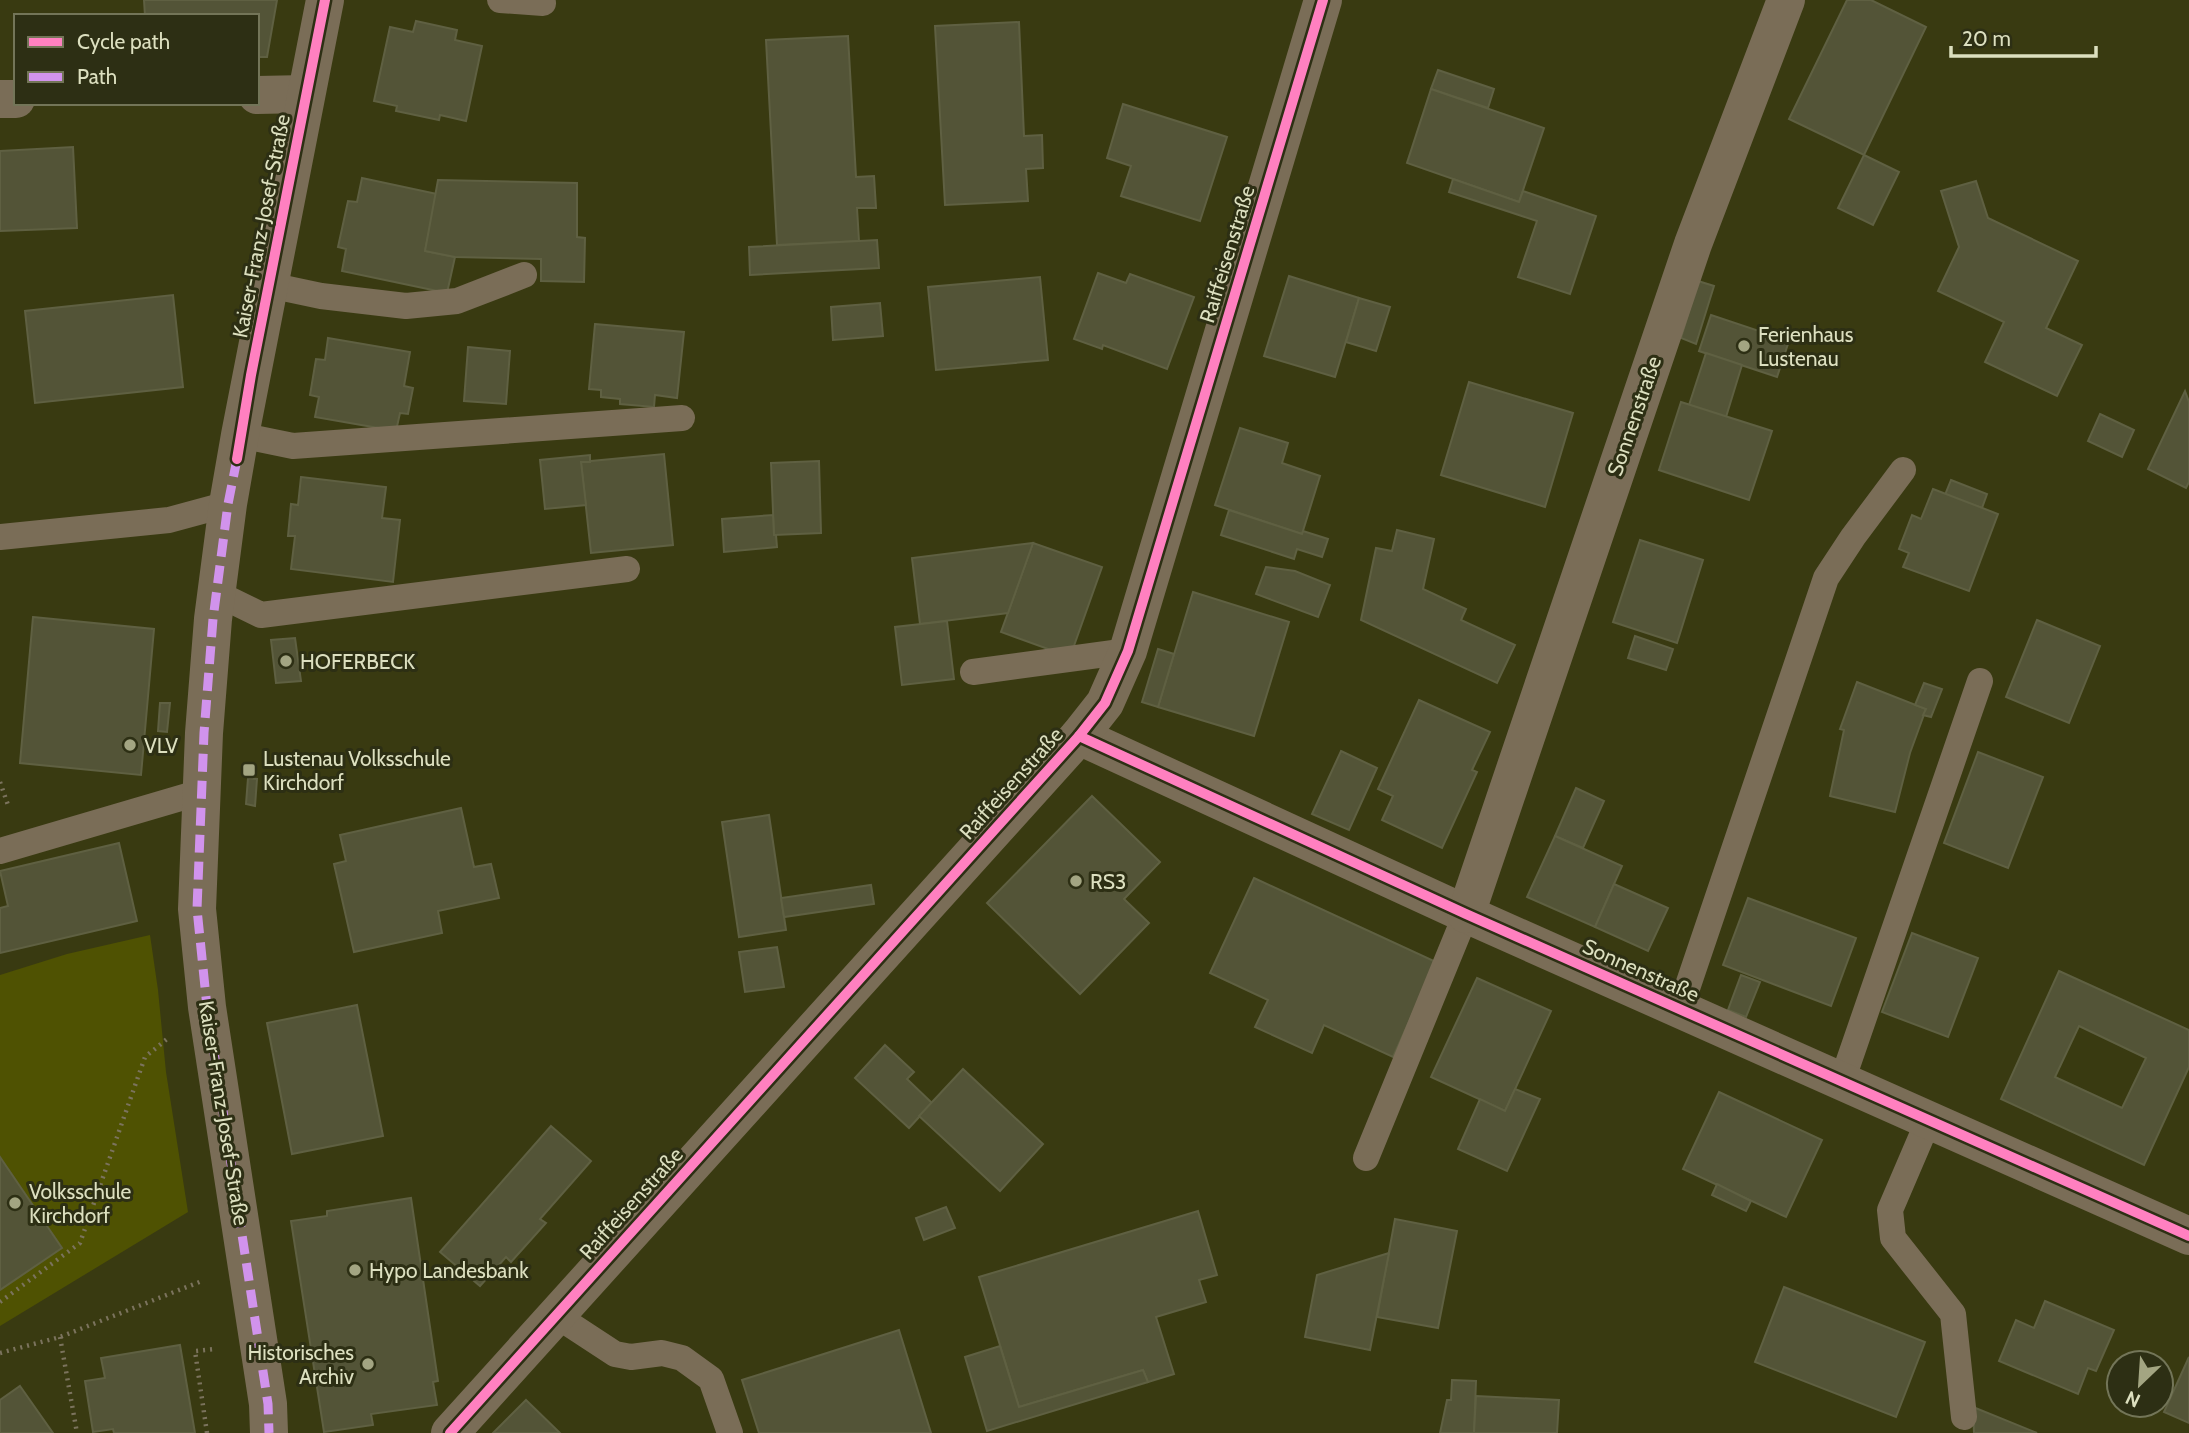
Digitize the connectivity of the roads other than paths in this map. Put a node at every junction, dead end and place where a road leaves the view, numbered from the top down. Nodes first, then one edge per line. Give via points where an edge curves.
1 (325, 0) edge
2 (500, 0) edge
3 (1323, 0) edge
4 (1786, 0) edge
5 (542, 3) dead end
6 (306, 94) junction
7 (259, 95) edge
8 (524, 275) dead end
9 (269, 285) junction
10 (682, 418) dead end
11 (240, 435) junction
12 (1903, 470) dead end
13 (228, 503) junction
14 (0, 537) edge
15 (627, 569) dead end
16 (216, 593) junction
17 (1128, 651) junction
18 (973, 672) dead end
19 (1980, 681) dead end
20 (1079, 736) junction
21 (201, 792) junction
22 (0, 850) edge
23 (1466, 914) junction
24 (1680, 1009) junction
25 (1842, 1082) junction
26 (1929, 1119) junction
27 (1366, 1158) dead end
28 (2189, 1236) edge
29 (556, 1316) junction
30 (1964, 1417) dead end
31 (269, 1433) edge
32 (450, 1433) edge
33 (730, 1433) edge

1 - 6 street, Kaiser-Franz-Josef-Straße
2 - 5 lane
3 - 17 street, Raiffeisenstraße
4 - 23 street, Sonnenstraße via 1693,244
6 - 7 street
6 - 9 street, Kaiser-Franz-Josef-Straße
8 - 9 lane via 457,301 405,306
9 - 11 street, Kaiser-Franz-Josef-Straße
10 - 11 lane via 293,446
11 - 13 street, Kaiser-Franz-Josef-Straße
12 - 24 lane via 1826,578
13 - 14 lane via 169,520
13 - 16 street, Kaiser-Franz-Josef-Straße
15 - 16 lane via 261,615
16 - 21 street, Kaiser-Franz-Josef-Straße
17 - 18 lane
17 - 20 street, Raiffeisenstraße via 1105,703
19 - 25 lane
20 - 23 street, Sonnenstraße
20 - 29 street, Raiffeisenstraße
21 - 22 lane
21 - 31 street, Kaiser-Franz-Josef-Straße via 197,909 201,958
23 - 24 street, Sonnenstraße
23 - 27 lane
24 - 25 street, Sonnenstraße
25 - 26 street, Sonnenstraße
26 - 28 street, Sonnenstraße
26 - 30 lane via 1890,1210 1893,1238 1953,1314
29 - 32 street, Raiffeisenstraße
29 - 33 lane via 615,1354 662,1353 682,1358 710,1379

